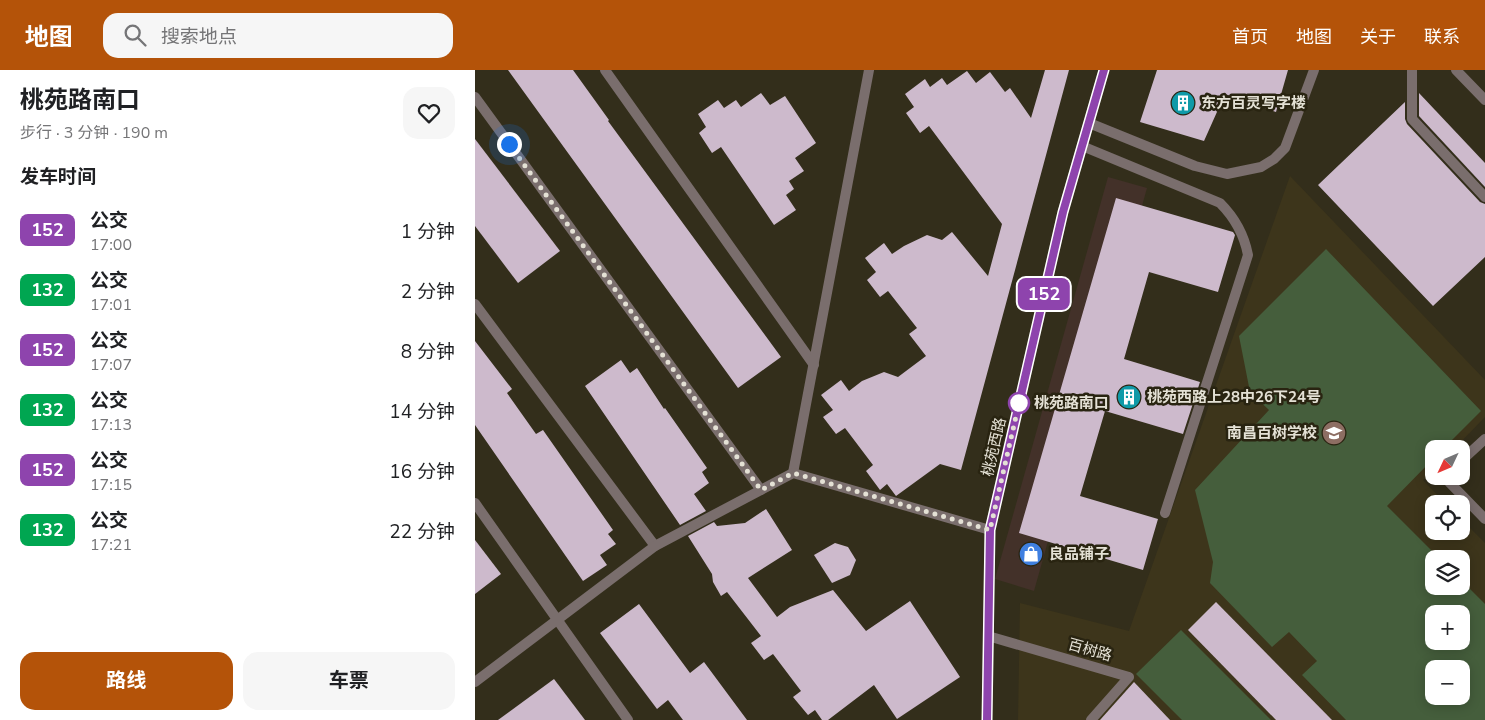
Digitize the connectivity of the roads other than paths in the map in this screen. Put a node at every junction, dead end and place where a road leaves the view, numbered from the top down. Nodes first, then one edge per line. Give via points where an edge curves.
1 (605, 70) edge
2 (869, 70) edge
3 (1104, 70) edge
4 (1314, 70) edge
5 (1412, 70) edge
6 (1456, 70) edge
7 (475, 97) edge
8 (1485, 100) edge
9 (1089, 123) junction
10 (1082, 146) junction
11 (1485, 197) edge
12 (475, 304) edge
13 (814, 364) junction
14 (1485, 439) edge
15 (1470, 453) edge
16 (793, 473) junction
17 (1452, 485) edge
18 (761, 490) junction
19 (475, 503) edge
20 (1165, 512) dead end
21 (1485, 519) edge
22 (990, 530) junction
23 (655, 546) junction
24 (558, 620) junction
25 (988, 636) junction
26 (475, 682) edge
27 (628, 720) edge
28 (987, 720) edge
29 (1091, 720) edge

1 - 13 street
2 - 13 street
3 - 9 street, 桃苑西路
4 - 9 street via 1285,148 1261,167 1227,174 1195,166
5 - 11 street via 1413,119
6 - 8 street
7 - 18 street
9 - 10 street, 桃苑西路
10 - 20 street via 1220,203 1233,217 1245,241 1248,255
10 - 22 street, 桃苑西路 via 1063,212
12 - 23 street
13 - 16 street
14 - 15 street
16 - 18 street
16 - 22 street
17 - 21 street
18 - 23 street
19 - 24 street
22 - 25 street, 桃苑西路
23 - 24 street
24 - 26 street
24 - 27 street
25 - 28 street, 桃苑西路
25 - 29 street, 百树路 via 1129,677

